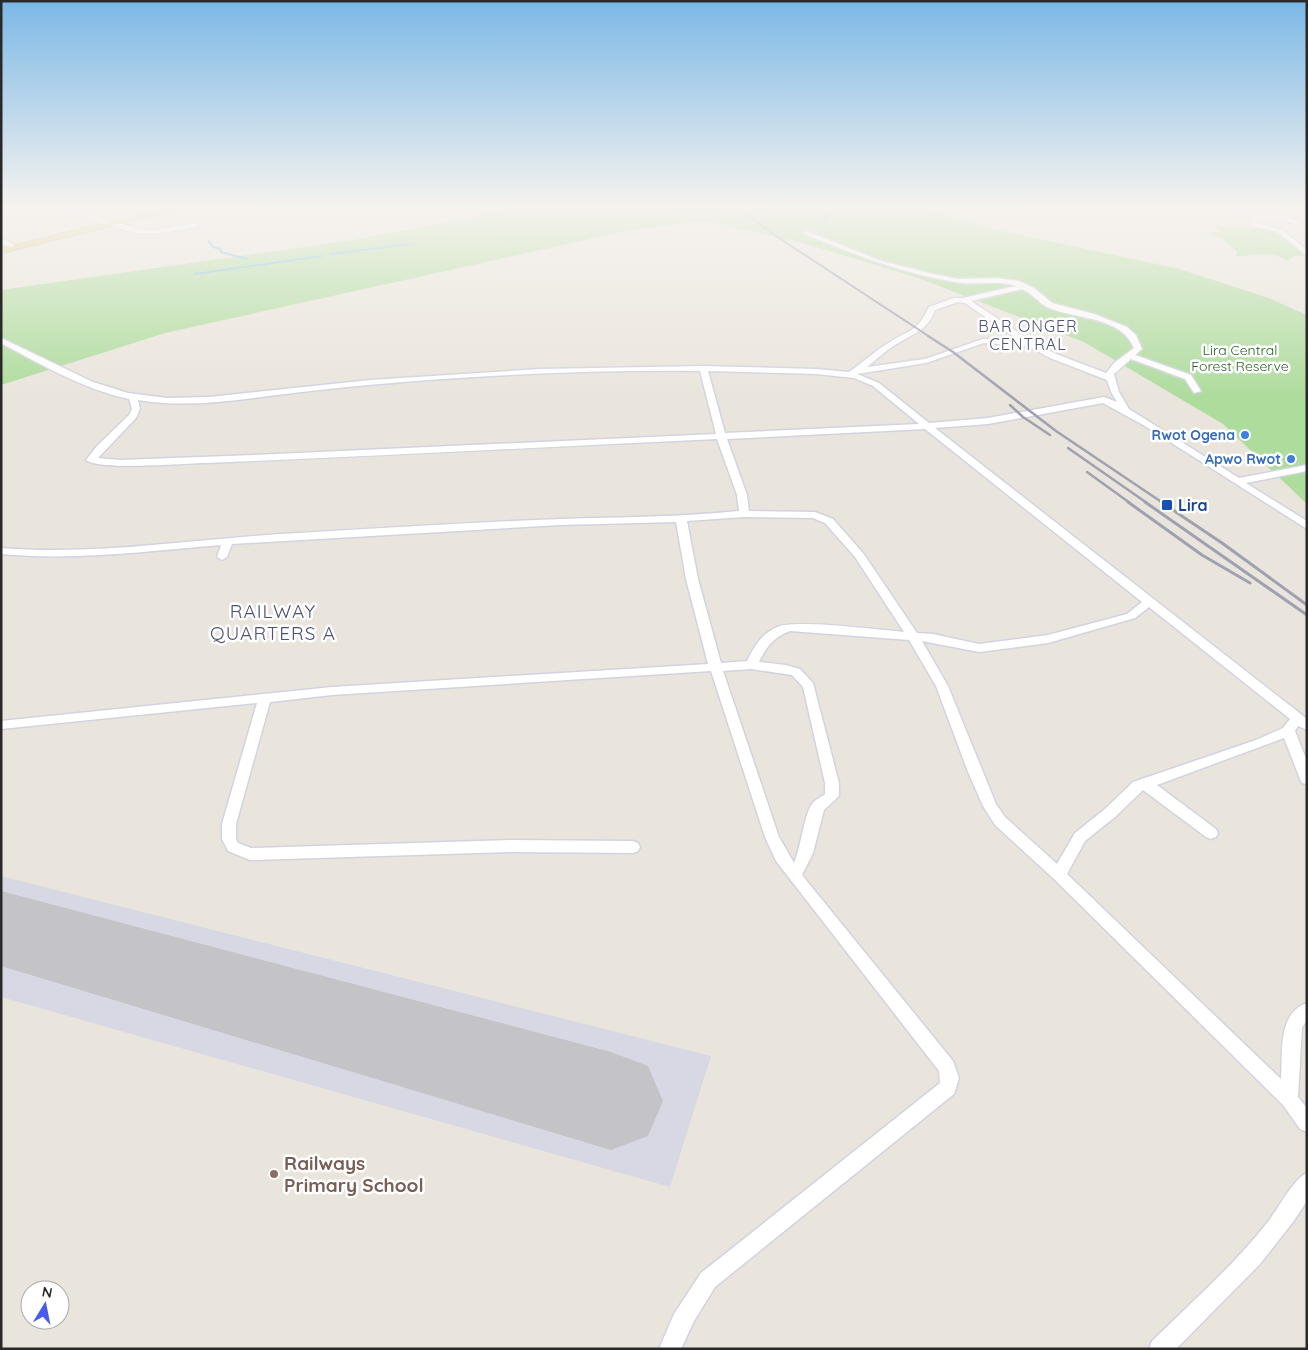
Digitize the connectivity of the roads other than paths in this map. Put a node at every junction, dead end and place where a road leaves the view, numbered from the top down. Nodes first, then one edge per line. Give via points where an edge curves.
1 (913, 271) edge
2 (1025, 288) junction
3 (965, 300) junction
4 (1, 340) edge
5 (1031, 345) junction
6 (1131, 356) junction
7 (703, 368) junction
8 (853, 373) junction
9 (1111, 378) junction
10 (1192, 381) junction
11 (1208, 387) dead end
12 (1198, 391) dead end
13 (133, 398) junction
14 (1126, 410) junction
15 (927, 426) junction
16 (721, 436) junction
17 (1307, 468) edge
18 (1239, 481) junction
19 (744, 514) junction
20 (682, 518) junction
21 (1307, 526) edge
22 (228, 541) junction
23 (1, 551) edge
24 (222, 556) dead end
25 (1150, 602) junction
26 (914, 638) junction
27 (751, 665) junction
28 (716, 669) junction
29 (266, 697) junction
30 (1296, 717) junction
31 (1, 725) edge
32 (1307, 726) edge
33 (1288, 731) junction
34 (1307, 779) edge
35 (1145, 783) junction
36 (1211, 833) dead end
37 (633, 847) dead end
38 (794, 875) junction
39 (1059, 875) junction
40 (1307, 1010) edge
41 (1288, 1099) junction
42 (1307, 1122) edge
43 (1307, 1183) edge
44 (670, 1349) edge
45 (1160, 1349) edge

1 - 2 street via 958,281 1006,281
2 - 3 street
2 - 6 street via 1049,305 1100,318 1124,329 1134,337 1138,346
3 - 5 street
3 - 8 street via 932,309 928,320 918,330 891,344
4 - 13 street via 71,376
5 - 8 street via 983,341 926,362
5 - 9 street
6 - 9 street via 1117,365 1110,374
6 - 10 street
7 - 8 street
7 - 13 street via 456,375 204,399
7 - 16 street
8 - 15 street via 871,382
9 - 14 street
10 - 11 street
10 - 12 street
13 - 16 street via 136,410 133,416 90,460 120,463 254,458
14 - 15 street via 1098,400 988,421
14 - 18 street
15 - 16 street
15 - 25 street
16 - 19 street via 742,495
17 - 18 street
18 - 21 street
19 - 20 street
19 - 26 street via 815,515 829,521 859,555
20 - 22 street
20 - 28 street via 692,579
22 - 23 street via 49,554
22 - 24 street
25 - 26 street via 1131,616 1048,639 980,648 932,638
25 - 30 street
26 - 27 street via 789,627 766,638
26 - 39 street via 942,686 990,806 1000,820
27 - 28 street
27 - 38 street via 791,671 809,686 832,783 832,796 818,807 810,845
28 - 29 street via 636,671
28 - 38 street via 772,837
29 - 31 street
29 - 37 street via 229,824 229,839 240,852 288,854 512,846
30 - 32 street
30 - 33 street
33 - 34 street
33 - 35 street
35 - 36 street
35 - 39 street via 1080,838
38 - 44 street via 947,1067 948,1088 708,1280 690,1303
39 - 41 street
40 - 41 street via 1297,1018 1293,1028
41 - 42 street
43 - 45 street via 1253,1257

